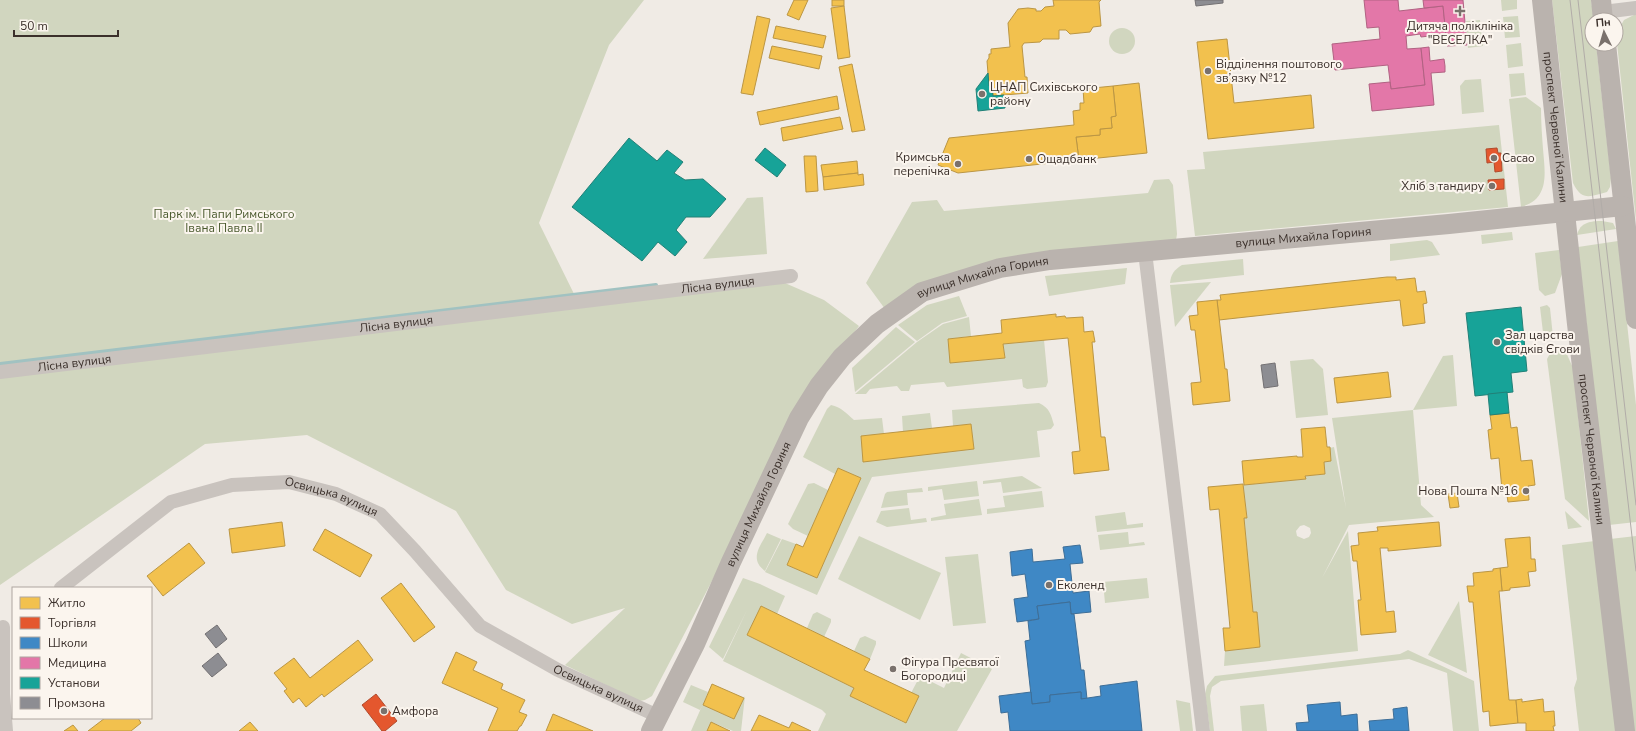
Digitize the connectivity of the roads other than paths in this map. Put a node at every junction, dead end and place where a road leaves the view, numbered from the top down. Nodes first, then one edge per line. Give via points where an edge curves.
1 (1542, 0) edge
2 (1636, 8) edge
3 (1602, 11) edge
4 (1607, 52) edge
5 (1624, 206) junction
6 (1565, 212) junction
7 (1145, 252) junction
8 (791, 276) dead end
9 (1636, 318) edge
10 (0, 372) edge
11 (62, 587) edge
12 (5, 627) edge
13 (654, 723) edge
14 (6, 731) edge
15 (1203, 731) edge
16 (1625, 731) edge

1 - 6 street, проспект Червоної Калини
2 - 3 street
4 - 5 street
5 - 6 street, вулиця Михайла Гориня
5 - 9 street
6 - 7 street, вулиця Михайла Гориня
6 - 16 street, проспект Червоної Калини
7 - 13 street, вулиця Михайла Гориня via 1050,260 1000,268 922,292 877,324 847,352 819,386 799,418 695,644
7 - 15 street
8 - 10 street, Лісна вулиця
11 - 13 street, Освицька вулиця via 171,502 232,485 289,482 336,494 380,514 480,626
12 - 14 street via 3,694

